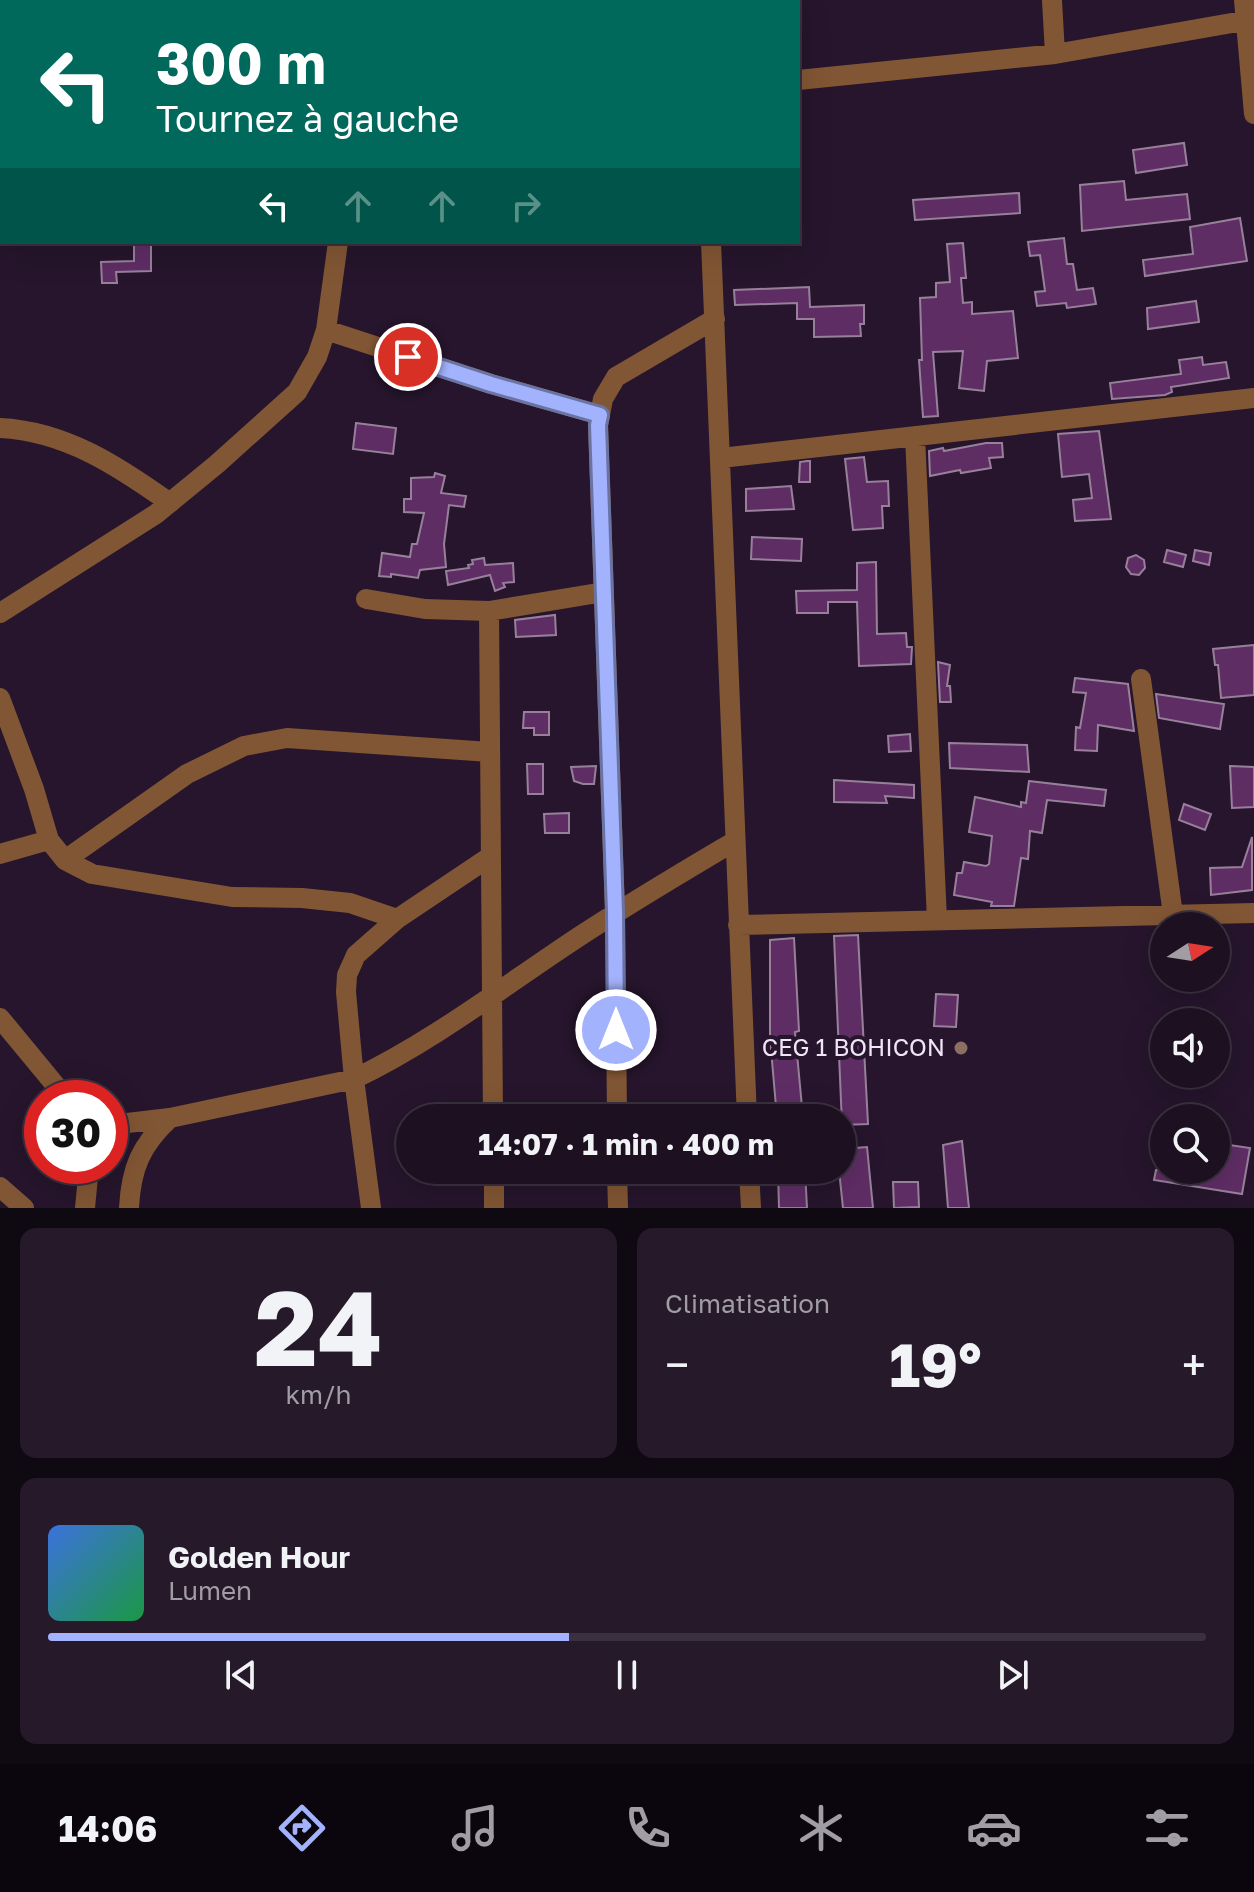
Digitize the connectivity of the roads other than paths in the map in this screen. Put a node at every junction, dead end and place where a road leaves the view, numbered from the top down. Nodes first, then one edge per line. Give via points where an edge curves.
1 (1052, 0) edge
2 (1244, 0) edge
3 (1250, 20) edge
4 (1055, 54) junction
5 (1252, 56) edge
6 (800, 80) edge
7 (1254, 114) edge
8 (338, 244) edge
9 (711, 244) edge
10 (715, 319) junction
11 (326, 330) junction
12 (1254, 398) edge
13 (600, 415) junction
14 (0, 428) edge
15 (915, 436) junction
16 (721, 458) junction
17 (170, 503) junction
18 (604, 592) junction
19 (366, 599) dead end
20 (489, 611) junction
21 (0, 613) edge
22 (1141, 679) dead end
23 (0, 698) edge
24 (4, 723) edge
25 (490, 752) junction
26 (49, 840) junction
27 (735, 841) junction
28 (0, 854) edge
29 (491, 856) junction
30 (65, 860) junction
31 (615, 912) junction
32 (1173, 912) edge
33 (1254, 913) edge
34 (1230, 914) edge
35 (1150, 915) edge
36 (397, 919) junction
37 (937, 920) junction
38 (738, 925) junction
39 (492, 995) junction
40 (0, 1018) edge
41 (354, 1079) junction
42 (51, 1080) edge
43 (493, 1104) edge
44 (617, 1104) edge
45 (746, 1104) edge
46 (170, 1118) junction
47 (128, 1123) edge
48 (87, 1184) edge
49 (494, 1184) edge
50 (617, 1184) edge
51 (750, 1184) edge
52 (0, 1187) edge
53 (24, 1208) edge
54 (85, 1208) edge
55 (129, 1208) edge
56 (371, 1208) edge
57 (494, 1208) edge
58 (618, 1208) edge
59 (751, 1208) edge

1 - 4 street
2 - 3 street
3 - 4 street
3 - 5 street
4 - 6 street
5 - 7 street
8 - 11 street
9 - 10 street
10 - 13 street via 616,377
10 - 16 street
11 - 13 street
11 - 17 street via 297,392
12 - 15 street
13 - 18 street
14 - 17 street via 27,429 75,444
15 - 16 street
15 - 37 street
16 - 27 street
17 - 21 street
18 - 20 street
18 - 31 street
19 - 20 street via 425,609
20 - 25 street
22 - 32 street
23 - 24 street
24 - 26 street
25 - 29 street
25 - 30 street via 287,738 244,746 187,774
26 - 28 street
26 - 30 street
27 - 31 street
27 - 38 street
29 - 36 street
29 - 39 street
30 - 36 street via 92,874 232,897 350,903
31 - 39 street
31 - 44 street
33 - 34 street
35 - 37 street
36 - 41 street via 356,955 347,975
37 - 38 street
38 - 45 street
39 - 41 street
39 - 43 street
40 - 42 street
41 - 46 street
41 - 56 street
46 - 47 street
46 - 55 street via 149,1138 134,1171
48 - 54 street
49 - 57 street
50 - 58 street
51 - 59 street
52 - 53 street

